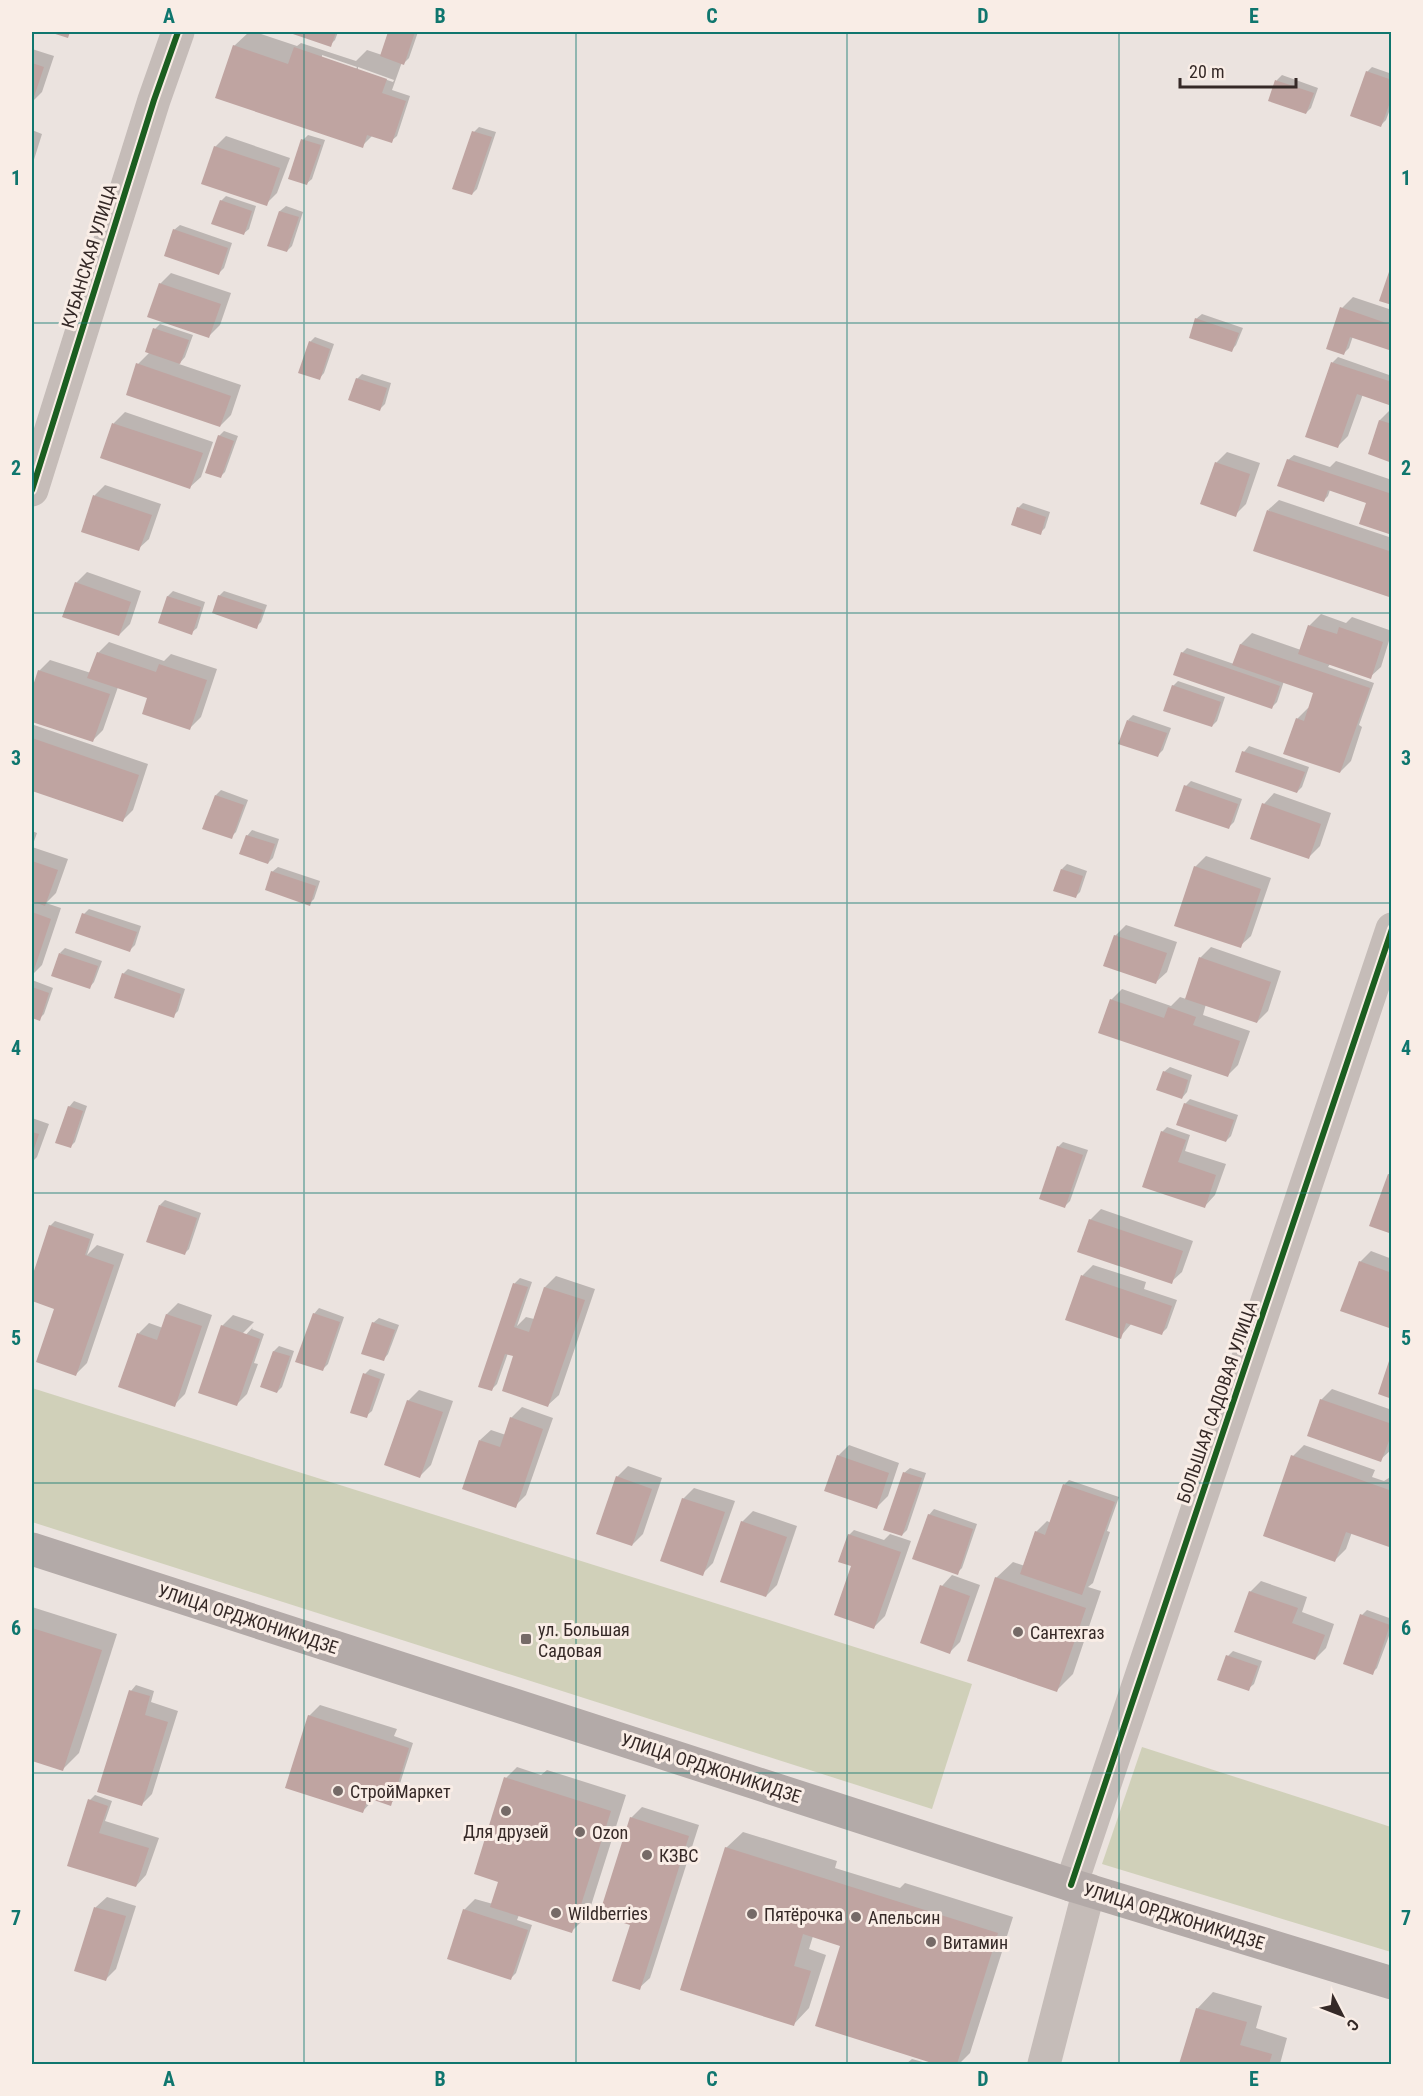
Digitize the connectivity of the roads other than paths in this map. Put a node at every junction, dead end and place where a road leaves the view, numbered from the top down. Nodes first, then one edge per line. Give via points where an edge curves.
1 (178, 32) edge
2 (32, 490) edge
3 (1392, 929) edge
4 (32, 1549) edge
5 (1080, 1888) junction
6 (1392, 1983) edge
7 (1044, 2064) edge

1 - 2 street, КУБАНСКАЯ УЛИЦА
3 - 5 street, БОЛЬШАЯ САДОВАЯ УЛИЦА
4 - 5 main road, УЛИЦА ОРДЖОНИКИДЗЕ
5 - 6 main road, УЛИЦА ОРДЖОНИКИДЗЕ
5 - 7 street, БОЛЬШАЯ САДОВАЯ УЛИЦА

